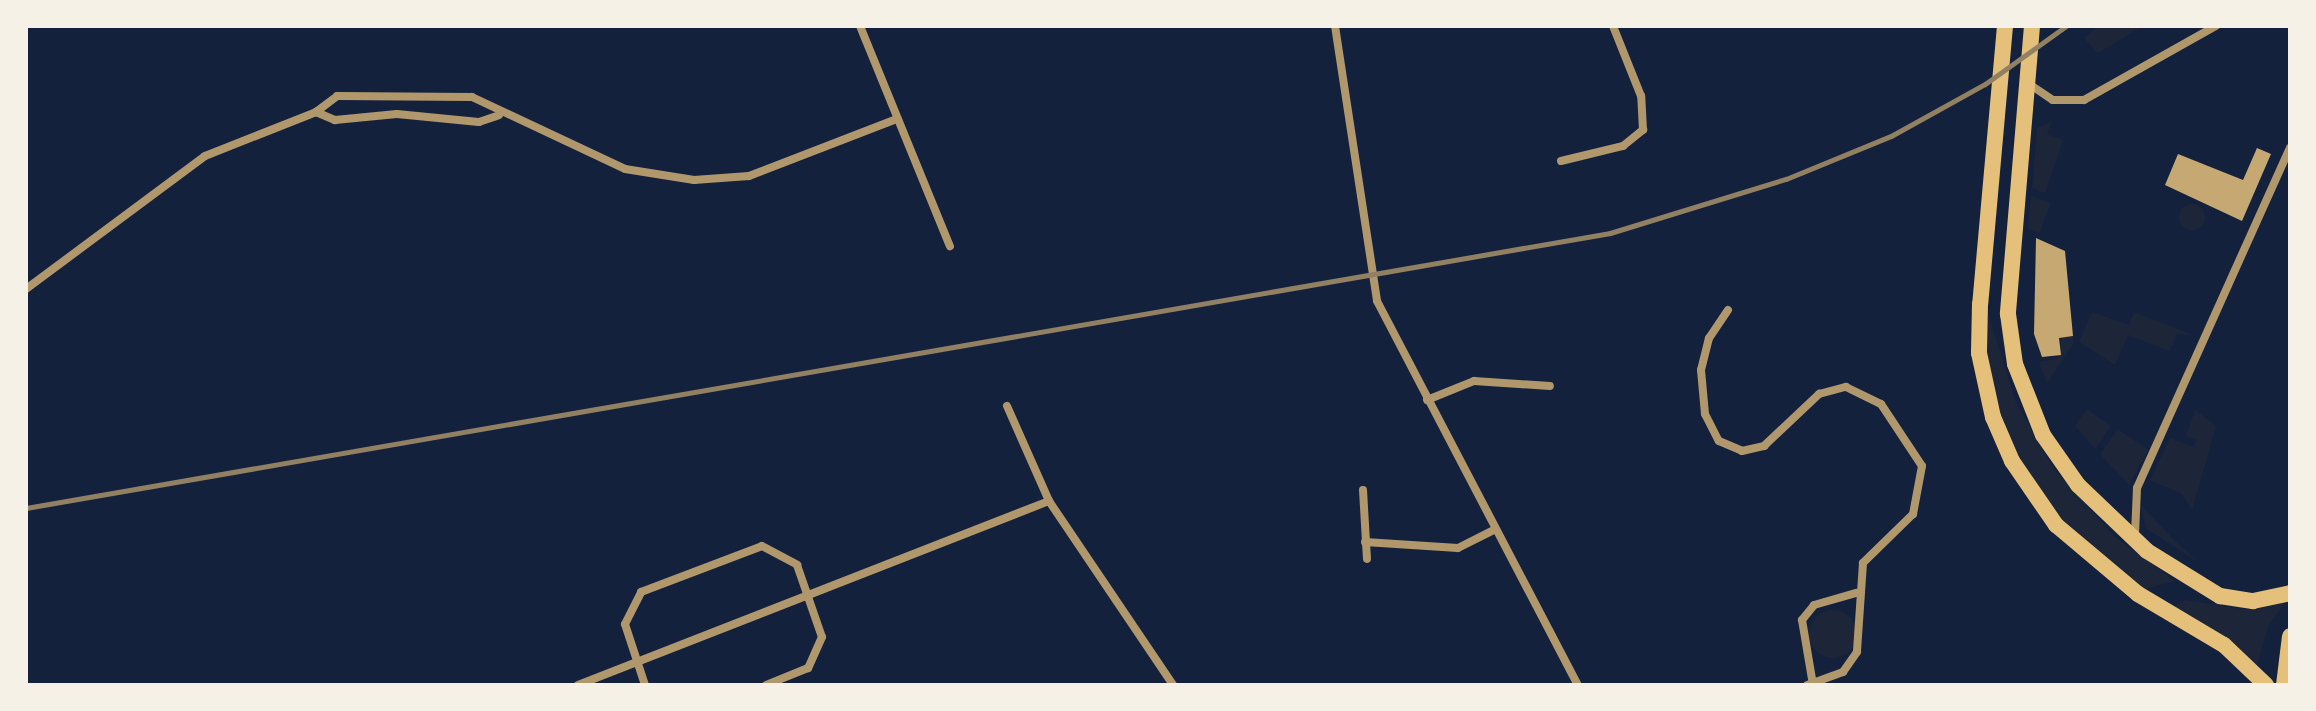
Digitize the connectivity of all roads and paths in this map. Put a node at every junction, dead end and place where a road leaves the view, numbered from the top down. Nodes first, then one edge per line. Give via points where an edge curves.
1 (860, 26) edge
2 (1335, 26) edge
3 (1613, 26) edge
4 (2005, 26) edge
5 (2032, 26) edge
6 (2216, 26) edge
7 (2026, 82) junction
8 (316, 112) junction
9 (499, 115) junction
10 (897, 119) junction
11 (2290, 148) edge
12 (1561, 161) dead end
13 (950, 246) dead end
14 (26, 289) edge
15 (1728, 310) dead end
16 (1550, 386) dead end
17 (1427, 400) junction
18 (1007, 406) dead end
19 (1363, 490) dead end
20 (1049, 501) junction
21 (1496, 529) junction
22 (2136, 541) junction
23 (1365, 542) junction
24 (1367, 559) dead end
25 (1856, 593) junction
26 (2290, 593) edge
27 (812, 597) junction
28 (2290, 636) edge
29 (636, 663) junction
30 (1809, 682) edge
31 (578, 685) edge
32 (645, 685) edge
33 (766, 685) edge
34 (1173, 685) edge
35 (1578, 685) edge
36 (2266, 685) edge
37 (2284, 685) edge

1 - 10 street
2 - 17 street via 1377,301
3 - 12 street via 1641,96 1643,130 1623,146
4 - 36 main road via 1979,328 1993,417 2012,461 2056,525 2128,587 2224,645
5 - 7 main road
6 - 7 street via 2084,100 2053,100
7 - 22 main road via 2008,314 2015,364 2043,435 2078,485
8 - 9 street via 335,120 397,114 479,122
8 - 9 street via 337,96 387,92 472,97
8 - 14 street via 205,156
9 - 10 street via 625,169 694,180 749,176
10 - 13 street
11 - 22 street via 2137,488
15 - 25 street via 1701,370 1705,414 1719,441 1742,451 1764,446 1819,394 1846,387 1881,404 1917,450 1919,500 1897,535 1868,555
16 - 17 street via 1474,381
17 - 21 street
18 - 20 street
19 - 23 street
20 - 27 street
20 - 34 street
21 - 23 street via 1458,548
21 - 35 street
22 - 26 main road via 2220,596 2253,601
23 - 24 street
25 - 30 street via 1857,652 1843,672
25 - 30 street via 1814,605 1802,620
27 - 29 street
27 - 29 street via 793,559 754,547 641,592 625,624
27 - 33 street via 822,637 813,660
28 - 37 main road
29 - 31 street
29 - 32 street

